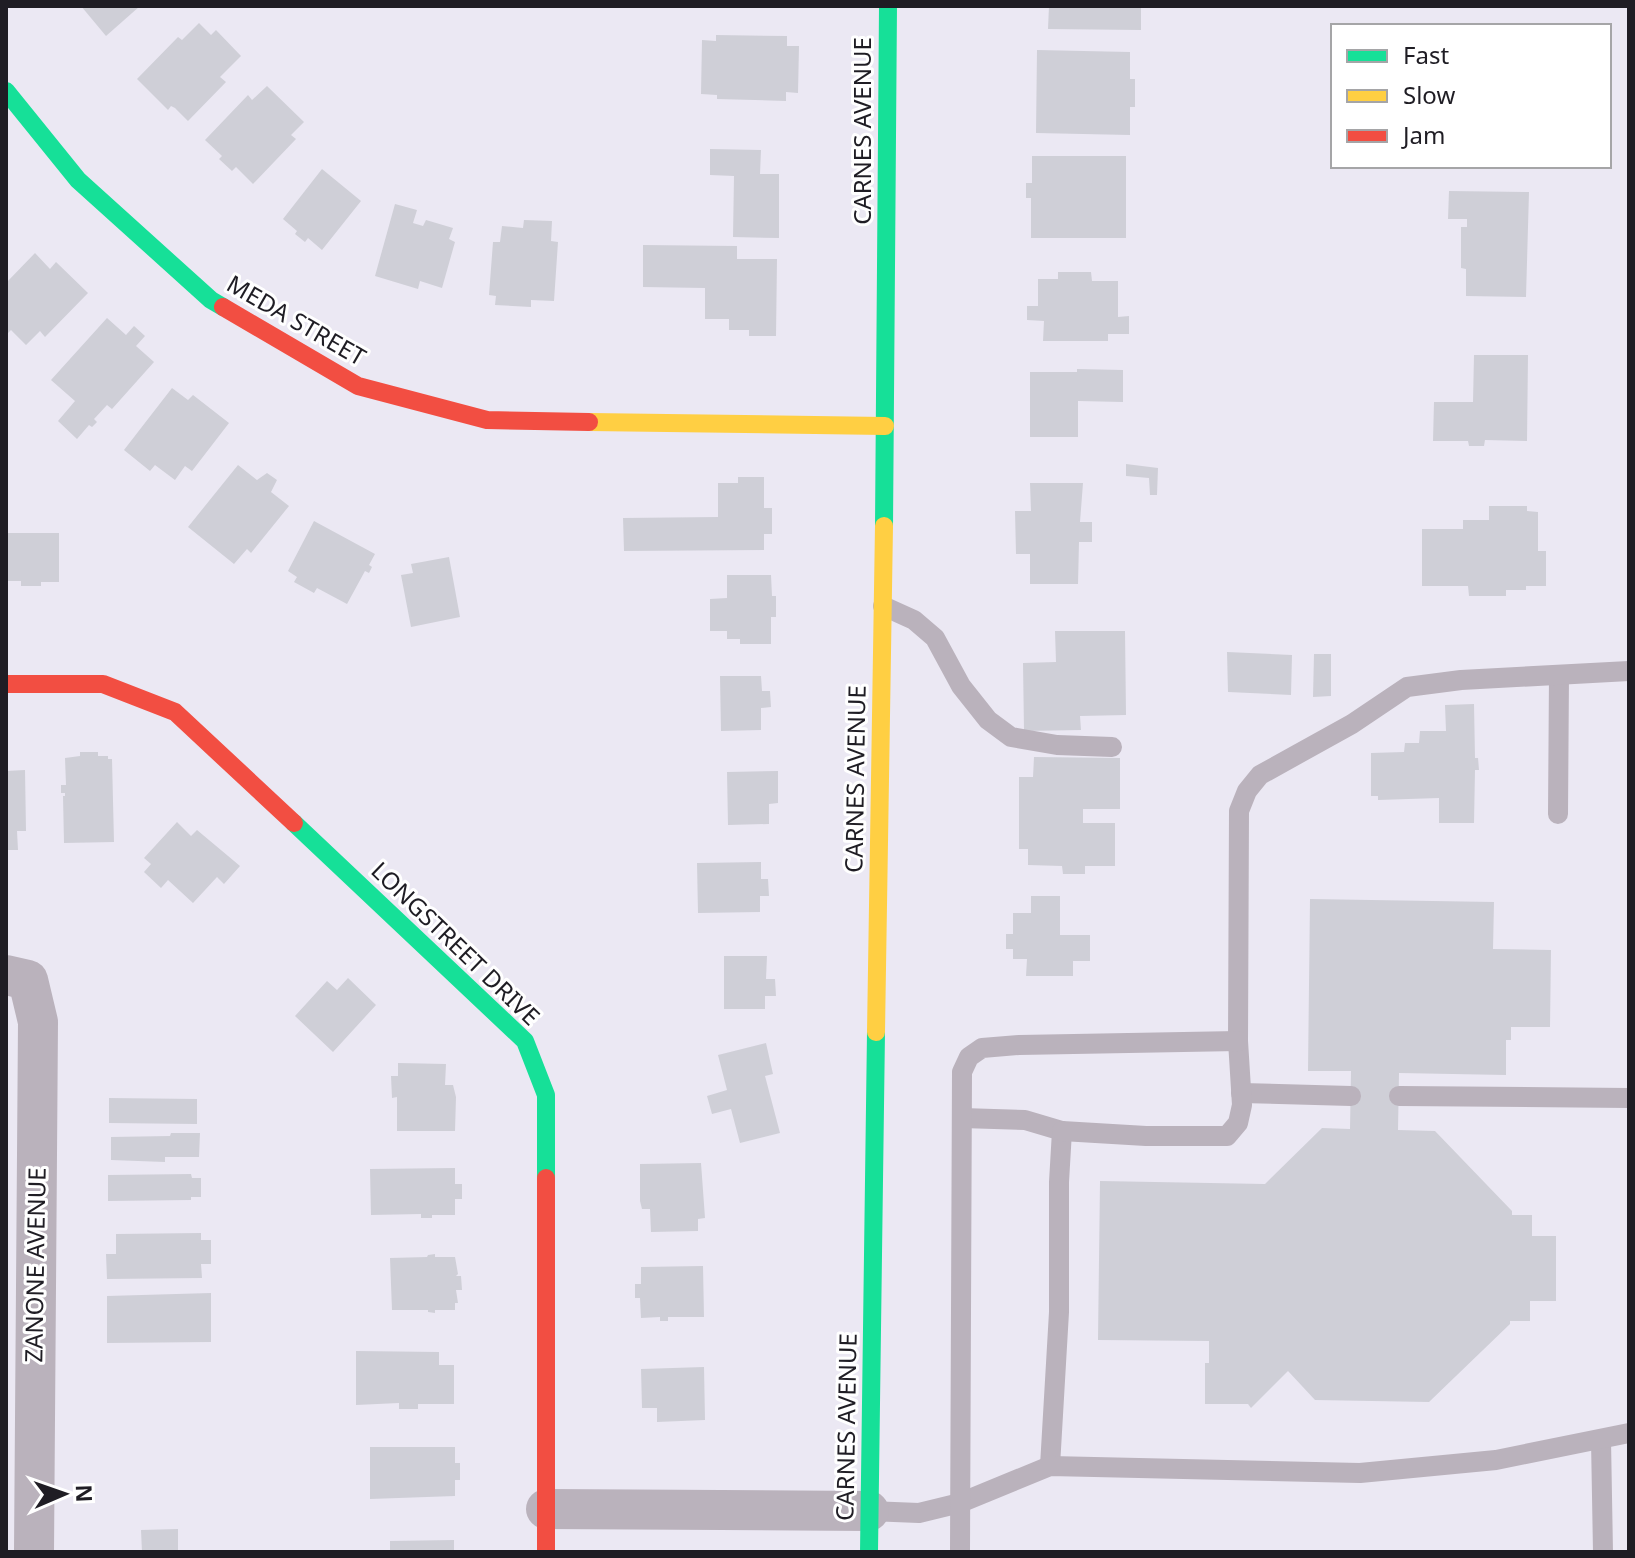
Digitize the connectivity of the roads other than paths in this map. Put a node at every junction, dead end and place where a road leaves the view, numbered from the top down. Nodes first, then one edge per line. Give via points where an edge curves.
1 (888, 6) edge
2 (6, 91) edge
3 (885, 426) junction
4 (883, 606) junction
5 (1629, 671) edge
6 (1559, 675) junction
7 (6, 684) edge
8 (1112, 747) dead end
9 (1558, 814) dead end
10 (17, 978) edge
11 (1238, 1041) junction
12 (1241, 1093) junction
13 (1351, 1096) dead end
14 (1399, 1096) dead end
15 (1629, 1098) edge
16 (962, 1118) junction
17 (1062, 1131) junction
18 (1629, 1433) edge
19 (1601, 1440) junction
20 (1050, 1466) junction
21 (20, 1488) edge
22 (960, 1503) junction
23 (546, 1509) junction
24 (869, 1511) junction
25 (34, 1552) edge
26 (546, 1552) edge
27 (869, 1552) edge
28 (960, 1552) edge
29 (1603, 1552) edge

1 - 3 street, CARNES AVENUE
2 - 3 street, MEDA STREET via 78,180 211,300 358,386 487,420
3 - 4 street, CARNES AVENUE
4 - 8 lane via 914,620 935,638 961,686 988,720 1011,737
4 - 24 street, CARNES AVENUE
5 - 6 lane
6 - 9 lane
6 - 11 lane via 1407,687 1260,775 1239,811
7 - 23 street, LONGSTREET DRIVE via 103,684 175,712 525,1041 546,1095
10 - 21 street, ZANONE AVENUE via 38,1022
11 - 12 lane
11 - 16 lane via 982,1048 969,1057 962,1072
12 - 13 lane
12 - 17 lane via 1238,1123 1227,1136
14 - 15 lane
16 - 17 lane via 1025,1120
16 - 22 lane
17 - 20 lane
18 - 19 lane
19 - 20 lane via 1496,1460 1360,1473
19 - 29 lane
20 - 22 lane
21 - 25 street, ZANONE AVENUE
22 - 24 lane via 919,1513
22 - 28 lane
23 - 24 street
23 - 26 street, LONGSTREET DRIVE
24 - 27 street, CARNES AVENUE

